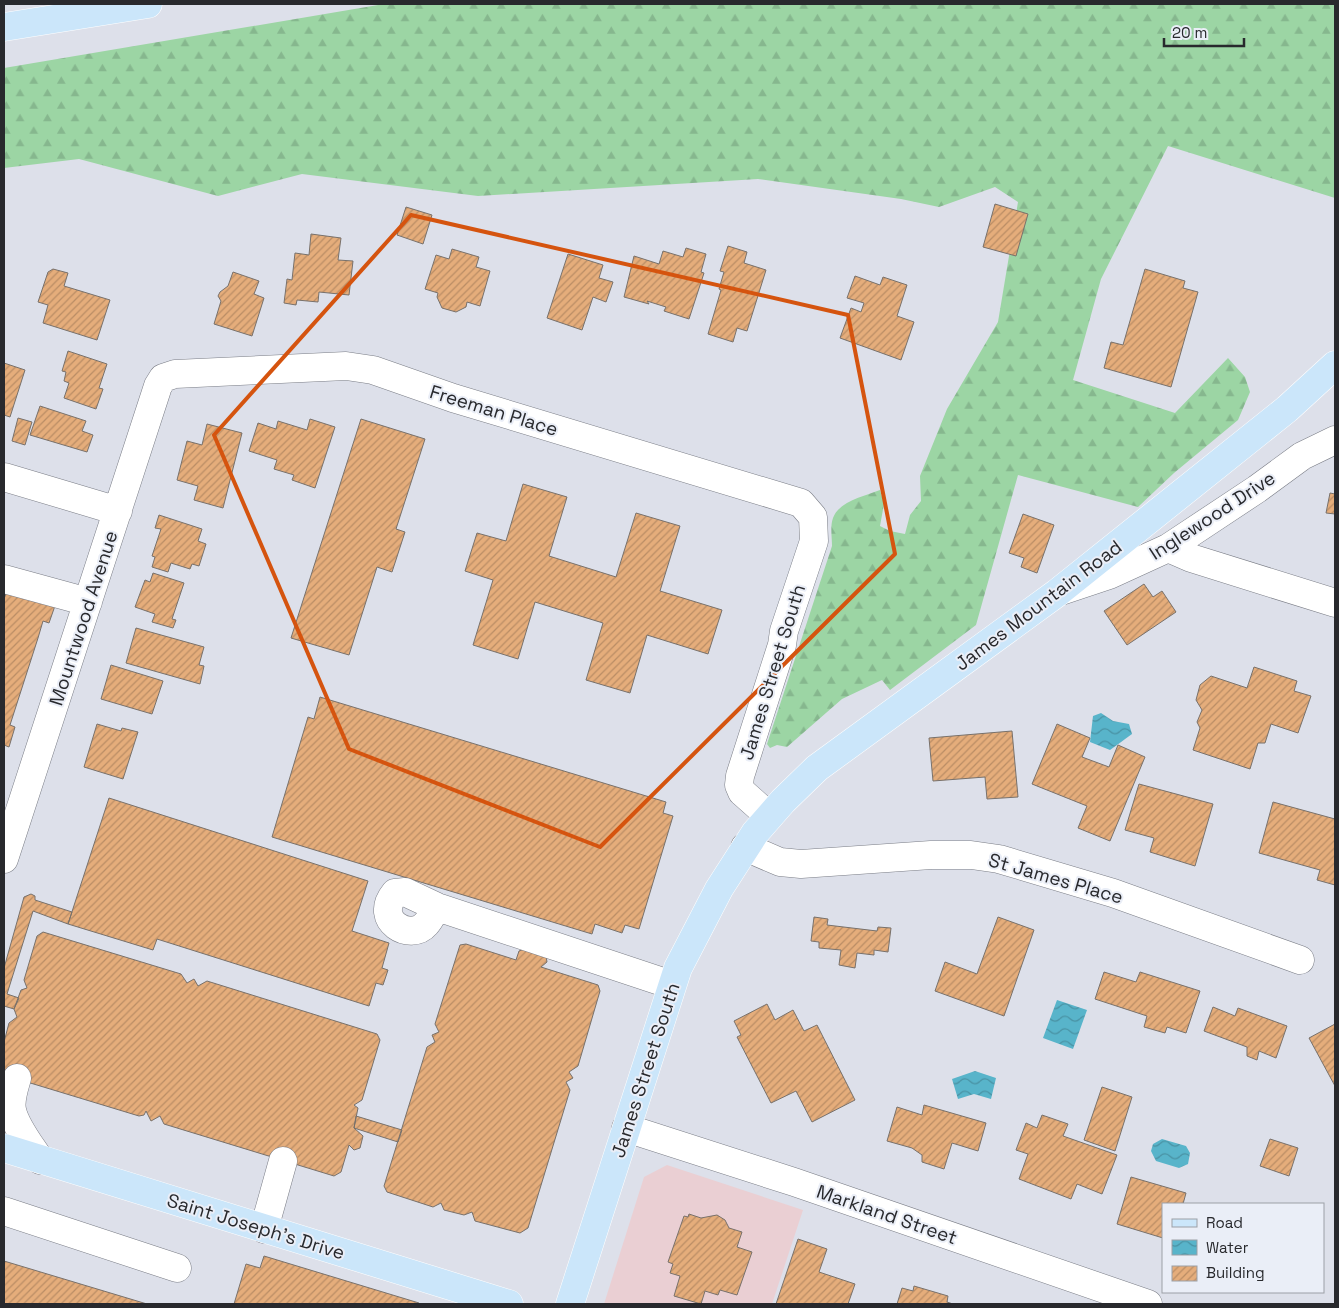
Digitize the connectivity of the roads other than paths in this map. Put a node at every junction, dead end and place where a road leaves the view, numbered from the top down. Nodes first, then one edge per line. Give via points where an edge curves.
1 (148, 4) edge
2 (4, 27) edge
3 (1335, 365) edge
4 (164, 378) joint
5 (1335, 440) edge
6 (4, 477) edge
7 (118, 511) junction
8 (812, 517) joint
9 (1168, 548) junction
10 (4, 579) edge
11 (1057, 593) junction
12 (1324, 599) edge
13 (88, 602) junction
14 (13, 799) edge
15 (769, 816) junction
16 (746, 847) junction
17 (4, 859) edge
18 (427, 903) dead end
19 (1300, 960) dead end
20 (672, 985) junction
21 (17, 1078) dead end
22 (626, 1128) junction
23 (4, 1148) edge
24 (40, 1160) junction
25 (283, 1161) dead end
26 (4, 1211) edge
27 (264, 1228) junction
28 (177, 1268) dead end
29 (1120, 1300) edge
30 (509, 1304) edge
31 (570, 1304) edge
32 (1148, 1304) edge

1 - 2 main road
3 - 11 main road, James Mountain Road via 1287,409
4 - 7 street, Mountwood Avenue via 158,386
4 - 8 street, Freeman Place via 174,374 346,366 373,370 453,398 802,503
5 - 9 street, Inglewood Drive via 1302,456
6 - 7 street
7 - 13 street, Mountwood Avenue
8 - 15 street, James Street South via 814,541 740,776 742,792
9 - 11 street, Inglewood Drive via 1109,575
9 - 12 street
10 - 13 street
11 - 15 main road, James Mountain Road via 817,768
13 - 14 street, Mountwood Avenue
14 - 17 street, Mountwood Avenue
15 - 16 main road, James Mountain Road
16 - 19 street, St James Place via 780,862 801,864 931,855 999,859 1113,893
16 - 20 main road, James Street South via 682,958
18 - 20 street
20 - 22 main road, James Street South
21 - 24 street via 12,1110
22 - 29 street, Markland Street via 794,1182
22 - 31 main road, James Street South
23 - 24 main road, Saint Joseph's Drive
24 - 27 main road, Saint Joseph's Drive
25 - 27 street
26 - 28 street
27 - 30 main road, Saint Joseph's Drive
29 - 32 street, Markland Street

